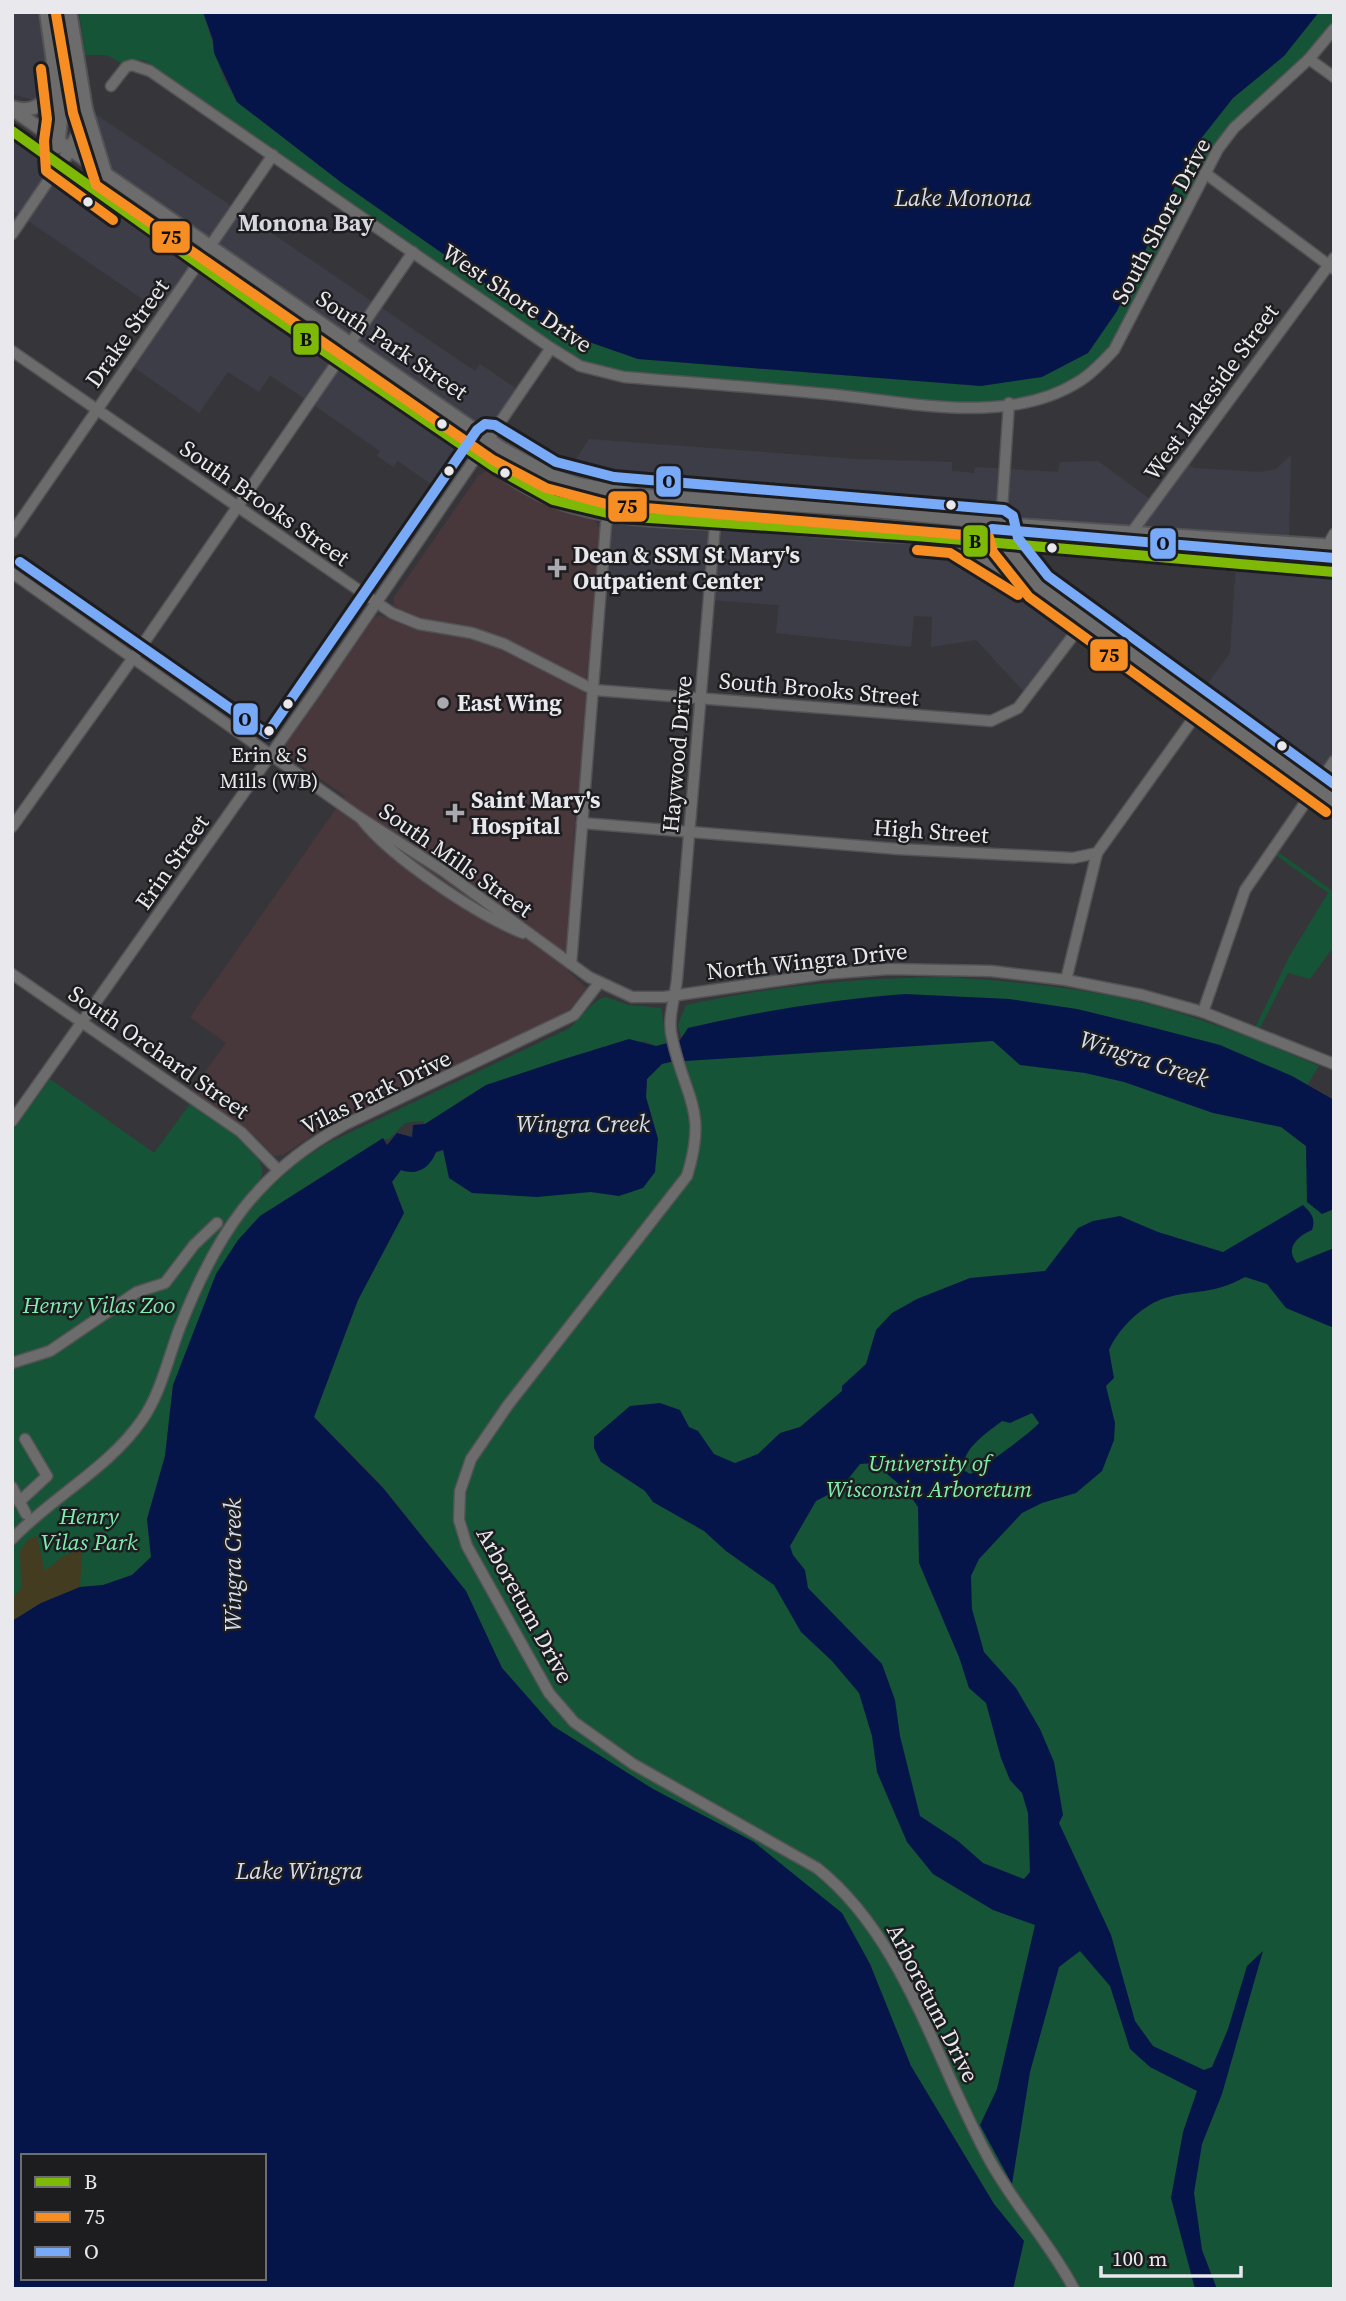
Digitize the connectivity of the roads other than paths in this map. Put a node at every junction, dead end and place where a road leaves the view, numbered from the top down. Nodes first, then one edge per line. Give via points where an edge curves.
1 (47, 12) edge
2 (70, 12) edge
3 (1334, 29) edge
4 (1309, 59) junction
5 (57, 77) junction
6 (1334, 77) edge
7 (111, 86) dead end
8 (12, 108) edge
9 (86, 109) junction
10 (12, 131) edge
11 (58, 142) junction
12 (70, 150) junction
13 (273, 155) junction
14 (60, 165) junction
15 (1205, 173) junction
16 (106, 175) junction
17 (12, 234) edge
18 (210, 246) junction
19 (413, 252) junction
20 (199, 263) junction
21 (1332, 264) edge
22 (351, 342) junction
23 (551, 348) junction
24 (12, 351) edge
25 (339, 360) junction
26 (1009, 403) junction
27 (96, 410) junction
28 (489, 438) junction
29 (478, 454) junction
30 (629, 494) junction
31 (717, 501) junction
32 (237, 507) junction
33 (609, 514) junction
34 (715, 524) junction
35 (1001, 524) junction
36 (1132, 532) junction
37 (12, 533) edge
38 (955, 539) junction
39 (1332, 542) edge
40 (1004, 544) junction
41 (1130, 554) junction
42 (1329, 571) edge
43 (12, 573) edge
44 (1021, 581) junction
45 (1038, 586) junction
46 (376, 603) junction
47 (1086, 620) junction
48 (134, 656) junction
49 (594, 690) junction
50 (700, 699) junction
51 (1200, 704) junction
52 (271, 754) junction
53 (1334, 761) edge
54 (1315, 788) junction
55 (1334, 801) edge
56 (582, 823) junction
57 (12, 827) edge
58 (690, 831) junction
59 (1097, 853) junction
60 (571, 964) junction
61 (12, 974) edge
62 (1066, 980) junction
63 (599, 983) junction
64 (675, 995) junction
65 (648, 997) joint
66 (671, 1010) joint
67 (1203, 1012) junction
68 (82, 1022) junction
69 (1334, 1064) edge
70 (12, 1121) edge
71 (277, 1169) junction
72 (217, 1223) dead end
73 (12, 1363) edge
74 (25, 1439) dead end
75 (16, 1495) edge
76 (26, 1514) dead end
77 (12, 1539) edge
78 (1074, 2289) edge

1 - 5 main road
2 - 9 main road
3 - 4 street, South Shore Drive
4 - 6 street
4 - 15 street, South Shore Drive via 1234,128
5 - 8 main road via 51,93 38,106
5 - 11 main road
7 - 13 street, West Shore Drive via 125,67 140,67
8 - 11 main road, South Park Street
9 - 12 main road
9 - 16 main road
10 - 14 main road, South Park Street
11 - 12 main road, South Park Street
11 - 14 main road
12 - 14 main road
12 - 16 main road, South Park Street
13 - 18 street, Drake Street
13 - 19 street, West Shore Drive
14 - 17 street
14 - 20 main road, South Park Street
15 - 21 street
15 - 26 street, South Shore Drive via 1114,350 1066,388
16 - 18 main road, South Park Street
18 - 20 street, Drake Street
18 - 22 main road, South Park Street
19 - 22 street
19 - 23 street, West Shore Drive
20 - 25 main road, South Park Street
20 - 27 street, Drake Street
21 - 36 street, West Lakeside Street
22 - 25 street
22 - 28 main road, South Park Street
23 - 26 street, West Shore Drive via 580,366 614,376 839,395 922,407
23 - 28 street, Erin Street
24 - 27 street, South Brooks Street
25 - 29 main road, South Park Street
25 - 32 street
26 - 35 street
27 - 32 street, South Brooks Street
27 - 37 street, Drake Street
28 - 29 street, Erin Street
28 - 30 main road, South Park Street via 551,475
29 - 33 main road, South Park Street via 538,492 573,507
29 - 46 street, Erin Street
30 - 31 main road, South Park Street
30 - 33 street
31 - 34 street, Haywood Drive
31 - 35 main road, South Park Street
32 - 46 street, South Brooks Street
32 - 48 street
33 - 34 main road, South Park Street
33 - 49 street
34 - 38 main road, South Park Street
34 - 50 street, Haywood Drive
35 - 36 main road, South Park Street
35 - 40 main road
36 - 39 main road, South Park Street
36 - 41 street
38 - 40 main road, South Park Street
38 - 44 main road
39 - 42 street
40 - 41 main road, South Park Street
40 - 44 main road via 1002,560
40 - 45 main road
41 - 42 main road, South Park Street
43 - 48 street, South Mills Street
44 - 45 main road
45 - 47 main road
46 - 49 street, South Brooks Street via 419,624 472,633 512,647
46 - 52 street, Erin Street
47 - 50 street, South Brooks Street via 1018,708 991,721
47 - 51 main road
48 - 52 street, South Mills Street
48 - 57 street
49 - 50 street, South Brooks Street
49 - 56 street
50 - 58 street, Haywood Drive
51 - 54 main road
51 - 59 street
52 - 60 street, South Mills Street via 359,817 458,898 500,924 530,935
52 - 68 street, Erin Street
53 - 54 street
54 - 55 main road
54 - 67 street via 1245,890
56 - 58 street, High Street
56 - 60 street
58 - 59 street, High Street via 1054,859
58 - 64 street, Haywood Drive
59 - 62 street
60 - 63 street, South Mills Street
61 - 68 street, South Orchard Street
62 - 64 street, North Wingra Drive via 992,971 889,969
62 - 67 street, North Wingra Drive
63 - 65 street, South Mills Street via 632,997
63 - 71 street, Vilas Park Drive via 574,1015 344,1125
64 - 65 street, North Wingra Drive
64 - 66 street, Haywood Drive
66 - 78 street, Arboretum Drive via 671,1038 696,1120 696,1146 687,1176 471,1459 459,1510 467,1546 549,1693 574,1722 633,1764 817,1868 842,1888 867,1918 890,1953 990,2162
67 - 69 street, North Wingra Drive
68 - 70 street, Erin Street
68 - 71 street, South Orchard Street via 241,1132
71 - 77 street, Vilas Park Drive via 213,1253 144,1418 113,1452
72 - 73 street via 165,1283 137,1292 51,1351
74 - 75 street via 47,1476
75 - 76 street

